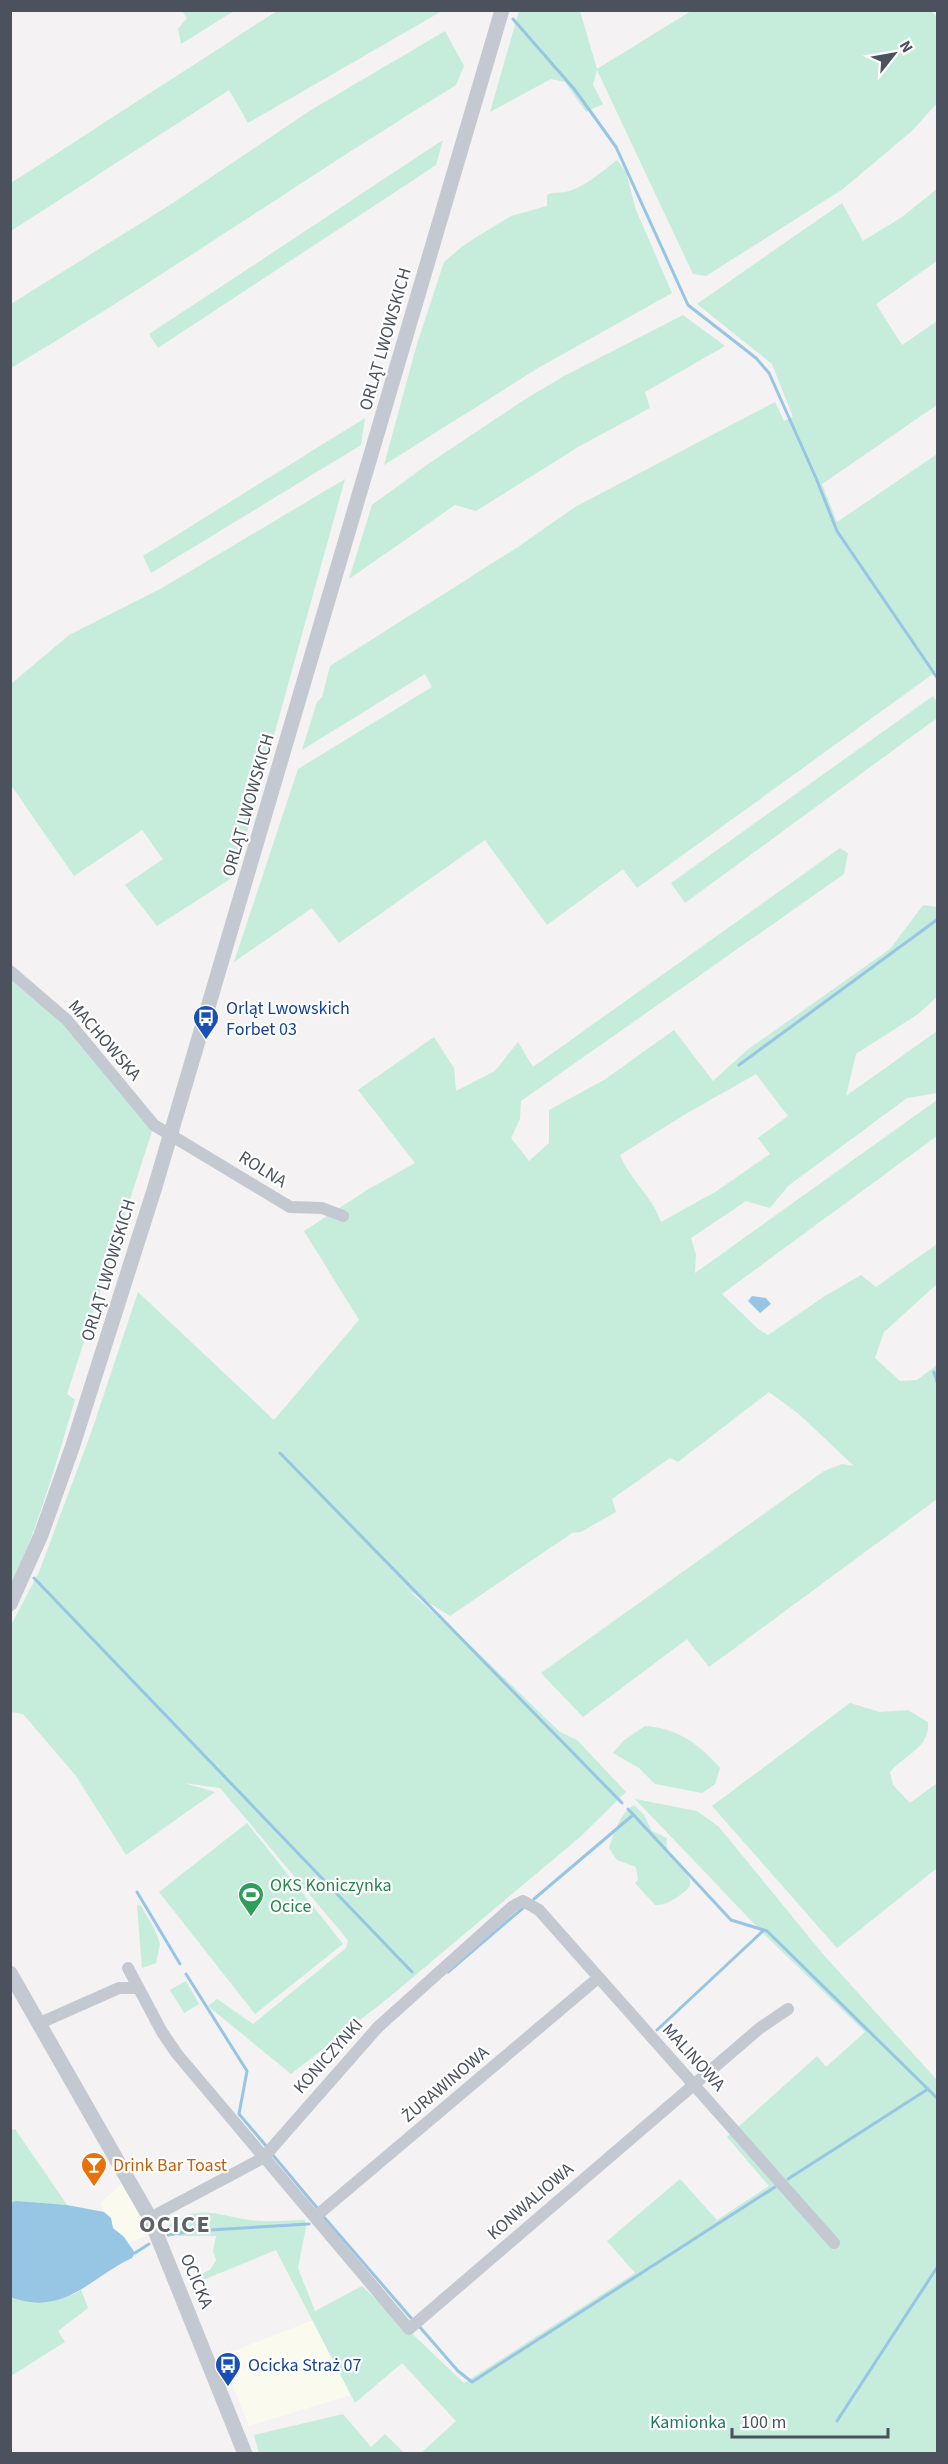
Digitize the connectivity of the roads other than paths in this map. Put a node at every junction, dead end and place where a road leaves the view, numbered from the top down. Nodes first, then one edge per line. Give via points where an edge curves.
1 (502, 10) edge
2 (10, 971) edge
3 (171, 1133) junction
4 (343, 1216) dead end
5 (10, 1604) edge
6 (523, 1902) joint
7 (128, 1968) dead end
8 (10, 1973) edge
9 (598, 1978) junction
10 (137, 1988) junction
11 (788, 2009) dead end
12 (40, 2023) junction
13 (695, 2083) junction
14 (263, 2158) junction
15 (315, 2217) junction
16 (150, 2218) junction
17 (834, 2243) dead end
18 (245, 2454) edge

1 - 3 street, ORLĄT LWOWSKICH
2 - 3 street, MACHOWSKA via 67,1020 154,1125
3 - 4 street, ROLNA via 290,1207 322,1208
3 - 5 street, ORLĄT LWOWSKICH via 72,1448 41,1535
6 - 9 street, MALINOWA via 539,1910
6 - 14 street, KONICZYNKI via 513,1906 378,2027
7 - 10 street
8 - 12 street, OCICKA
9 - 13 street, MALINOWA
9 - 15 street, ŻURAWINOWA
10 - 12 street via 119,1988
10 - 14 street via 177,2054
11 - 13 street, KONWALIOWA
12 - 16 street, OCICKA
13 - 15 street, KONWALIOWA via 409,2329
13 - 17 street, MALINOWA
14 - 15 street
14 - 16 street, KONICZYNKI
16 - 18 street, OCICKA

